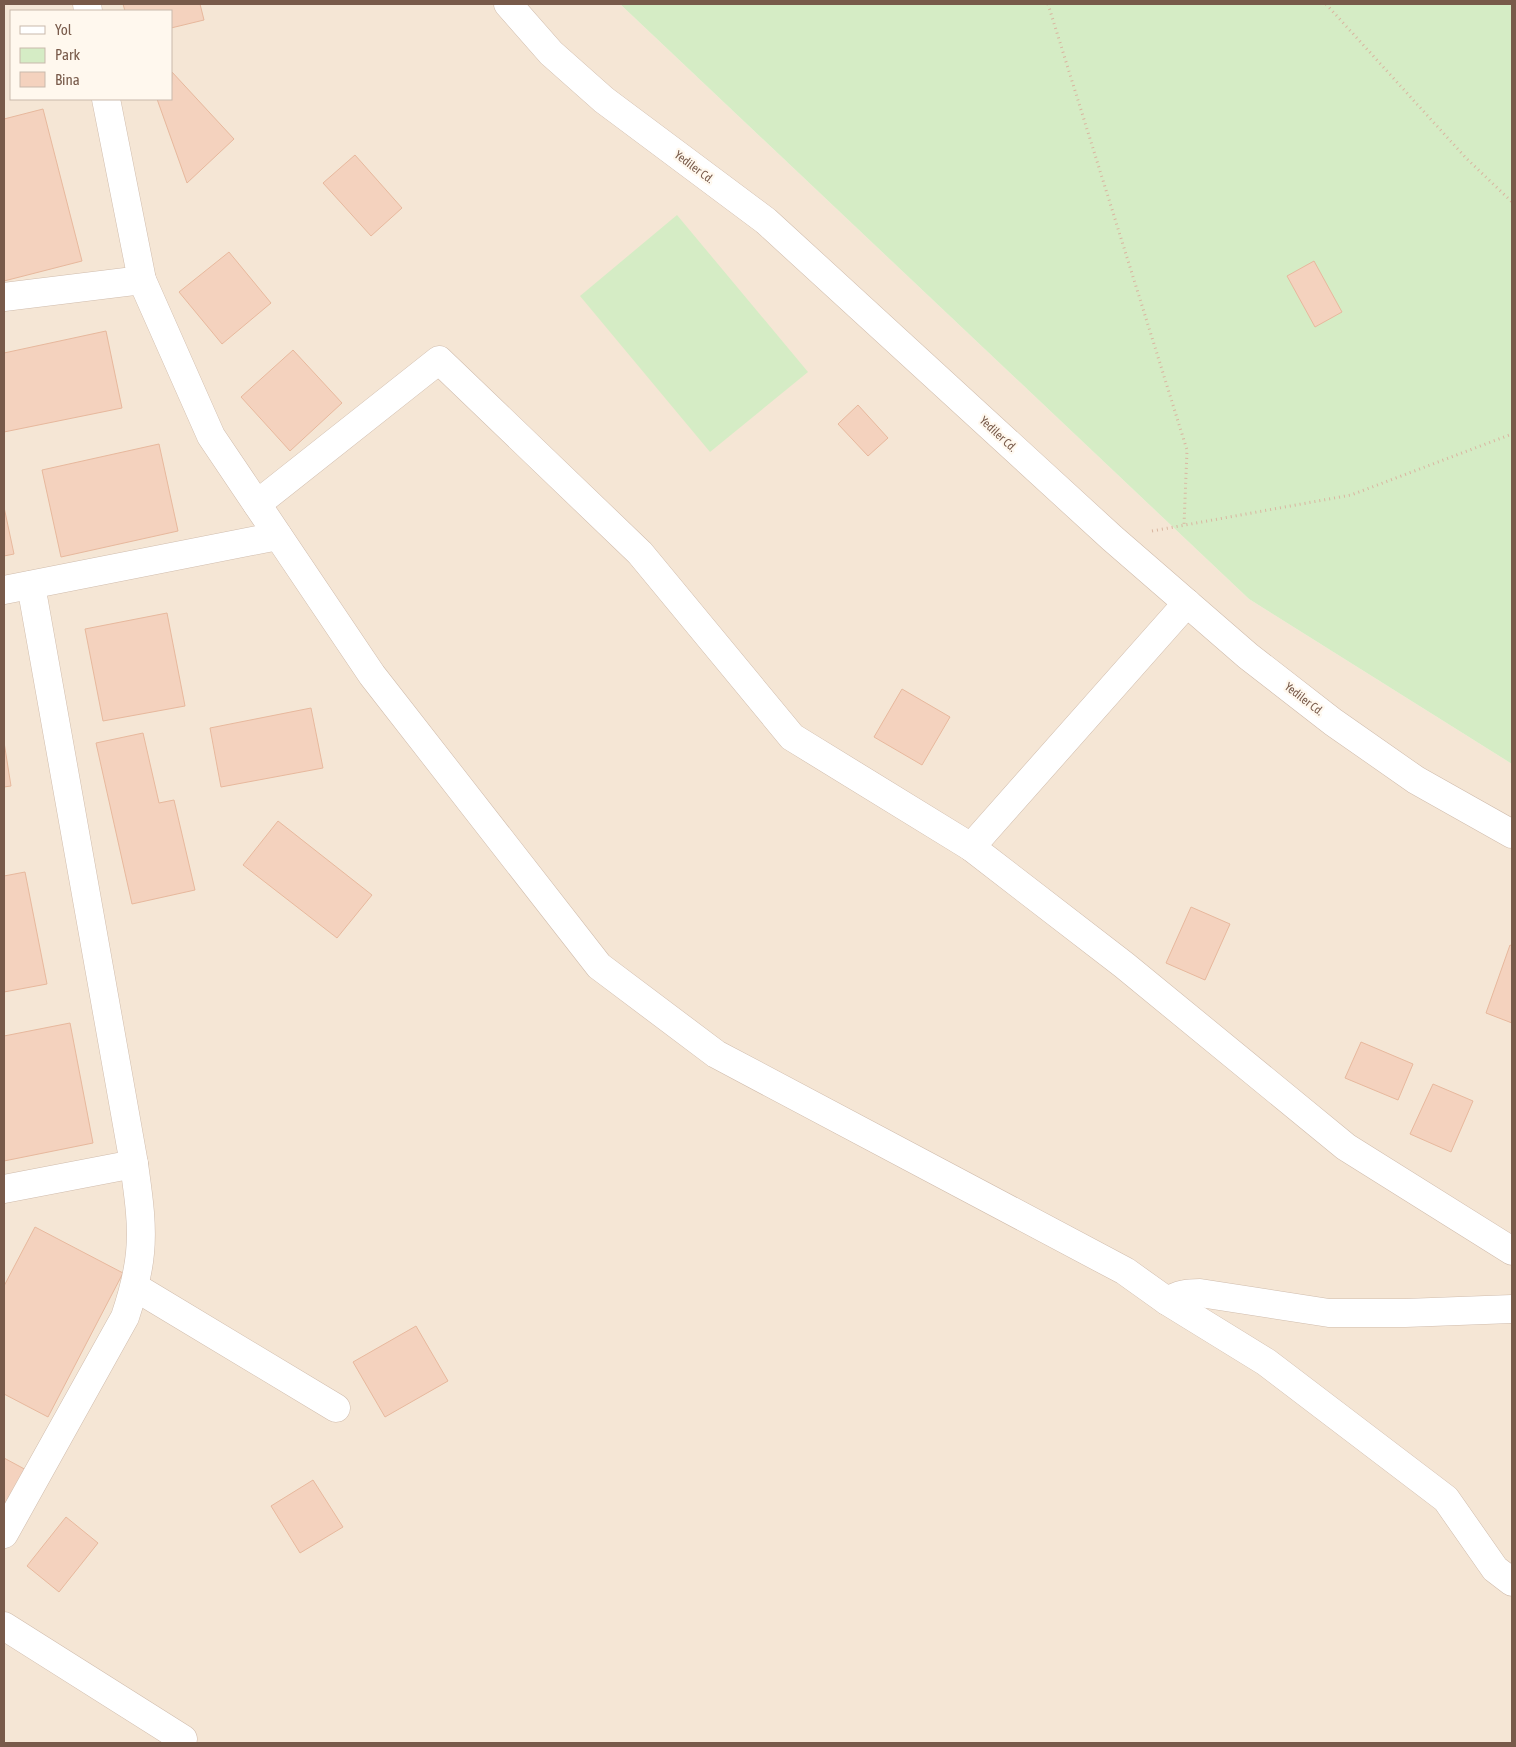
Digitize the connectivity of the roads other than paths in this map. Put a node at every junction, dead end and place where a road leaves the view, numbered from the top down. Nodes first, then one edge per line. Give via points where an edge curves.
1 (508, 4) edge
2 (106, 100) edge
3 (142, 280) junction
4 (4, 297) edge
5 (257, 504) junction
6 (278, 536) junction
7 (31, 585) junction
8 (4, 590) edge
9 (1187, 603) junction
10 (1512, 834) edge
11 (971, 847) junction
12 (134, 1164) junction
13 (4, 1189) edge
14 (1512, 1251) edge
15 (135, 1287) junction
16 (1167, 1301) junction
17 (1512, 1309) edge
18 (336, 1408) dead end
19 (4, 1534) edge
20 (1507, 1572) edge
21 (4, 1626) edge
22 (180, 1743) edge

1 - 9 street, Yediler Cd. via 551,53 604,100 766,221
2 - 3 street
3 - 4 street
3 - 5 street via 211,436
5 - 6 street
5 - 11 street via 440,360 640,553 792,737
6 - 7 street
6 - 16 street via 372,675 599,966 716,1054 1125,1271
7 - 8 street
7 - 12 street
9 - 10 street, Yediler Cd. via 1248,656 1333,722 1416,780
9 - 11 street
11 - 14 street via 1124,965 1346,1147
12 - 13 street
12 - 15 street via 141,1252
15 - 18 street
15 - 19 street via 125,1317
16 - 17 street via 1177,1295 1200,1293 1329,1313
16 - 20 street via 1266,1362 1446,1499
21 - 22 street via 183,1739

